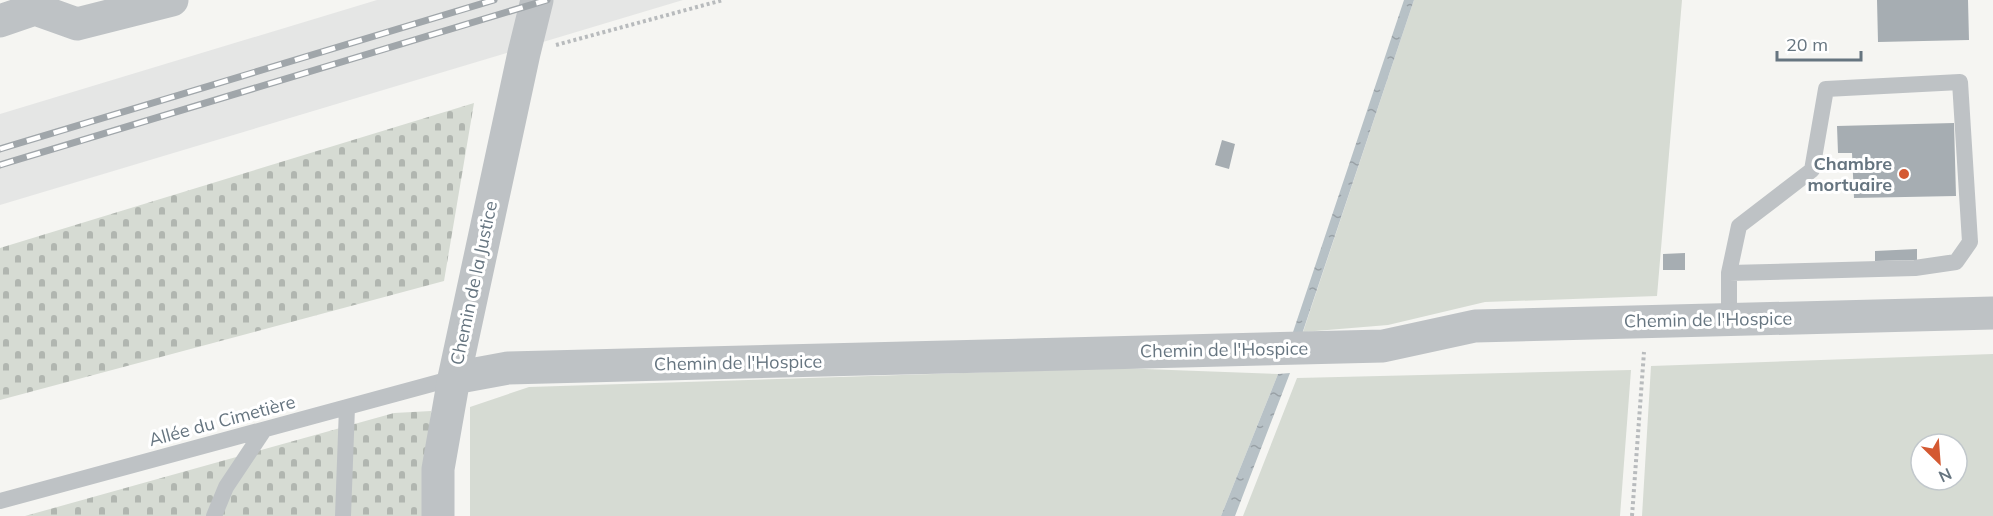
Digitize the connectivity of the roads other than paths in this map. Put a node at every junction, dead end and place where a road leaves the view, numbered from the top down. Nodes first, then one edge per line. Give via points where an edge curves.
1 (172, 0) edge
2 (537, 0) edge
3 (36, 5) edge
4 (0, 21) edge
5 (1729, 273) junction
6 (1993, 313) edge
7 (1729, 319) junction
8 (454, 378) junction
9 (347, 407) junction
10 (264, 430) junction
11 (0, 501) edge
12 (214, 516) edge
13 (343, 516) edge
14 (438, 516) edge

1 - 3 street via 77,24
2 - 8 street, Chemin de la Justice
3 - 4 street
5 - 5 lane via 1915,268 1956,262 1970,242 1960,82 1826,89 1812,170 1739,226
5 - 7 lane
6 - 7 street, Chemin de l'Hospice
7 - 8 street, Chemin de l'Hospice via 1475,326 1383,346 507,368
8 - 9 lane, Allée du Cimetière
8 - 14 street, Chemin de la Justice via 438,468
9 - 10 lane, Allée du Cimetière
9 - 13 lane
10 - 11 lane, Allée du Cimetière
10 - 12 lane via 226,487

